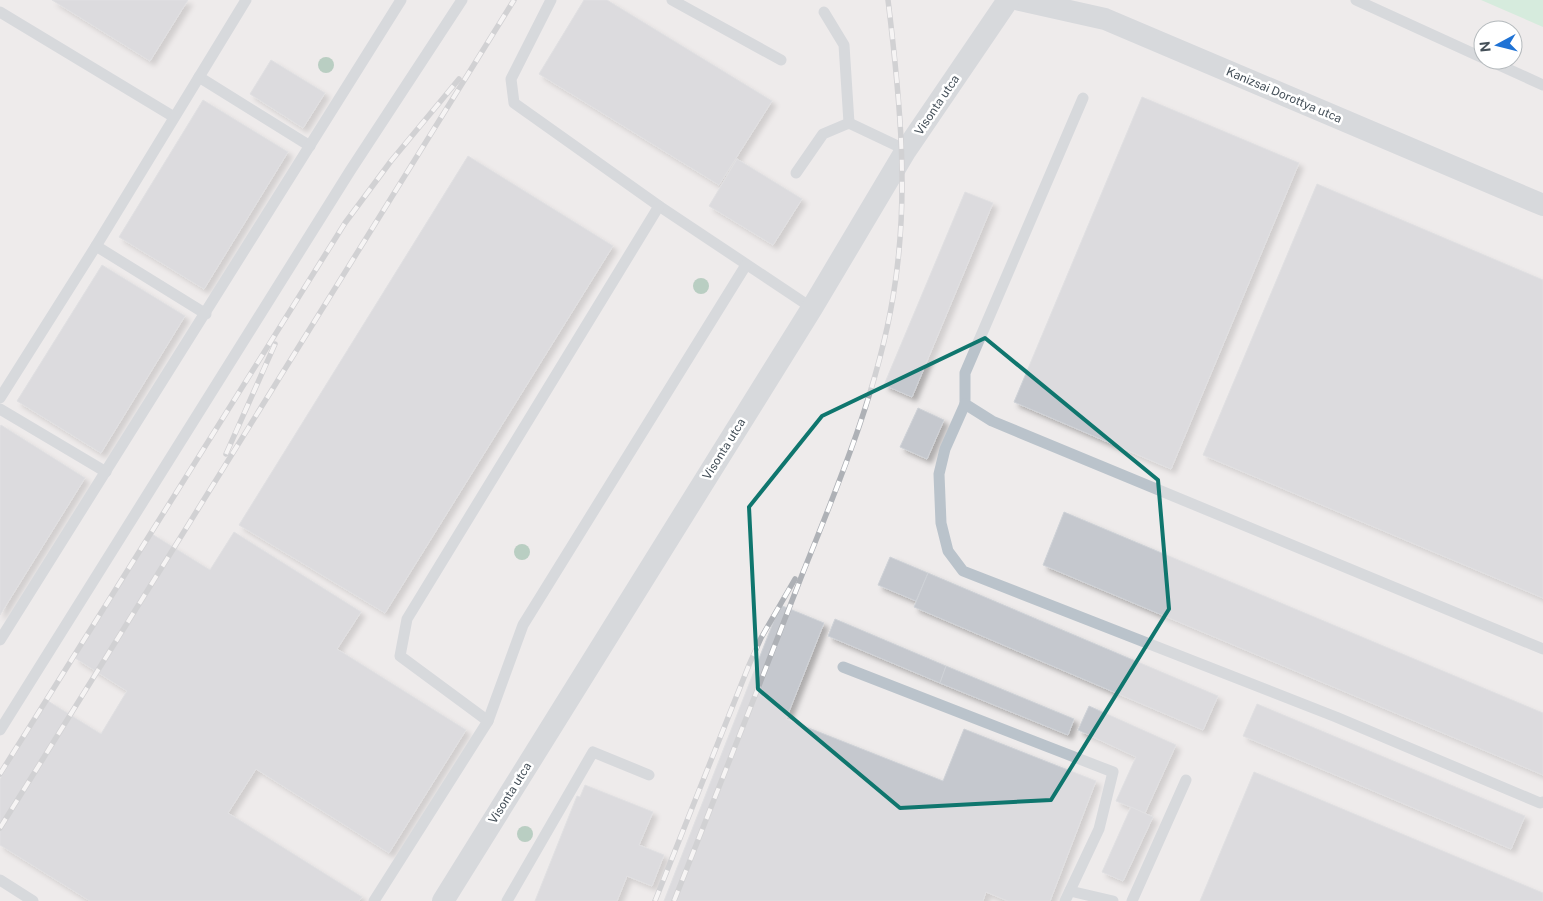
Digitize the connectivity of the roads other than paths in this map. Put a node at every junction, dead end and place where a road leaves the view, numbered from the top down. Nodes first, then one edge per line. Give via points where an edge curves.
1 (246, 0) edge
2 (400, 0) edge
3 (462, 0) edge
4 (551, 0) edge
5 (672, 0) edge
6 (1008, 0) edge
7 (1020, 0) edge
8 (1356, 0) edge
9 (0, 12) edge
10 (824, 12) dead end
11 (1473, 53) edge
12 (781, 60) dead end
13 (1510, 70) edge
14 (199, 77) junction
15 (1543, 85) edge
16 (1084, 98) dead end
17 (174, 117) junction
18 (849, 123) junction
19 (310, 146) junction
20 (906, 150) junction
21 (796, 173) dead end
22 (1543, 205) edge
23 (659, 206) junction
24 (96, 246) junction
25 (746, 265) junction
26 (812, 308) junction
27 (206, 314) junction
28 (0, 398) edge
29 (965, 404) junction
30 (0, 409) edge
31 (106, 472) junction
32 (0, 640) edge
33 (1543, 649) edge
34 (843, 667) dead end
35 (488, 721) junction
36 (0, 730) edge
37 (648, 775) dead end
38 (1186, 780) dead end
39 (1543, 802) edge
40 (0, 880) edge
41 (1067, 896) edge
42 (33, 901) edge
43 (374, 901) edge
44 (443, 901) edge
45 (508, 901) edge
46 (1113, 901) edge
47 (1132, 901) edge

1 - 14 lane
2 - 19 lane
3 - 36 lane via 350,170
4 - 23 lane via 511,79 514,103
5 - 12 lane
6 - 20 street, Visonta utca
7 - 22 street, Kanizsai Dorottya utca via 1105,19
8 - 11 lane
9 - 17 lane
10 - 18 lane via 844,45
13 - 15 lane
14 - 17 lane
14 - 19 lane
16 - 29 lane via 964,373
17 - 24 lane
18 - 20 lane
18 - 21 lane via 823,134
19 - 27 lane
20 - 26 street, Visonta utca
23 - 25 lane
23 - 35 lane via 406,619 400,656
24 - 27 lane
24 - 28 lane
25 - 26 lane
25 - 35 lane via 523,625
26 - 44 street, Visonta utca
27 - 31 lane
29 - 33 lane via 992,421
29 - 39 lane via 938,474 941,523 948,551 962,571 1336,717
30 - 31 lane
31 - 32 lane
34 - 41 lane via 1113,772 1099,829
35 - 43 lane
37 - 45 lane via 593,752
38 - 47 lane
40 - 42 lane
41 - 46 lane

